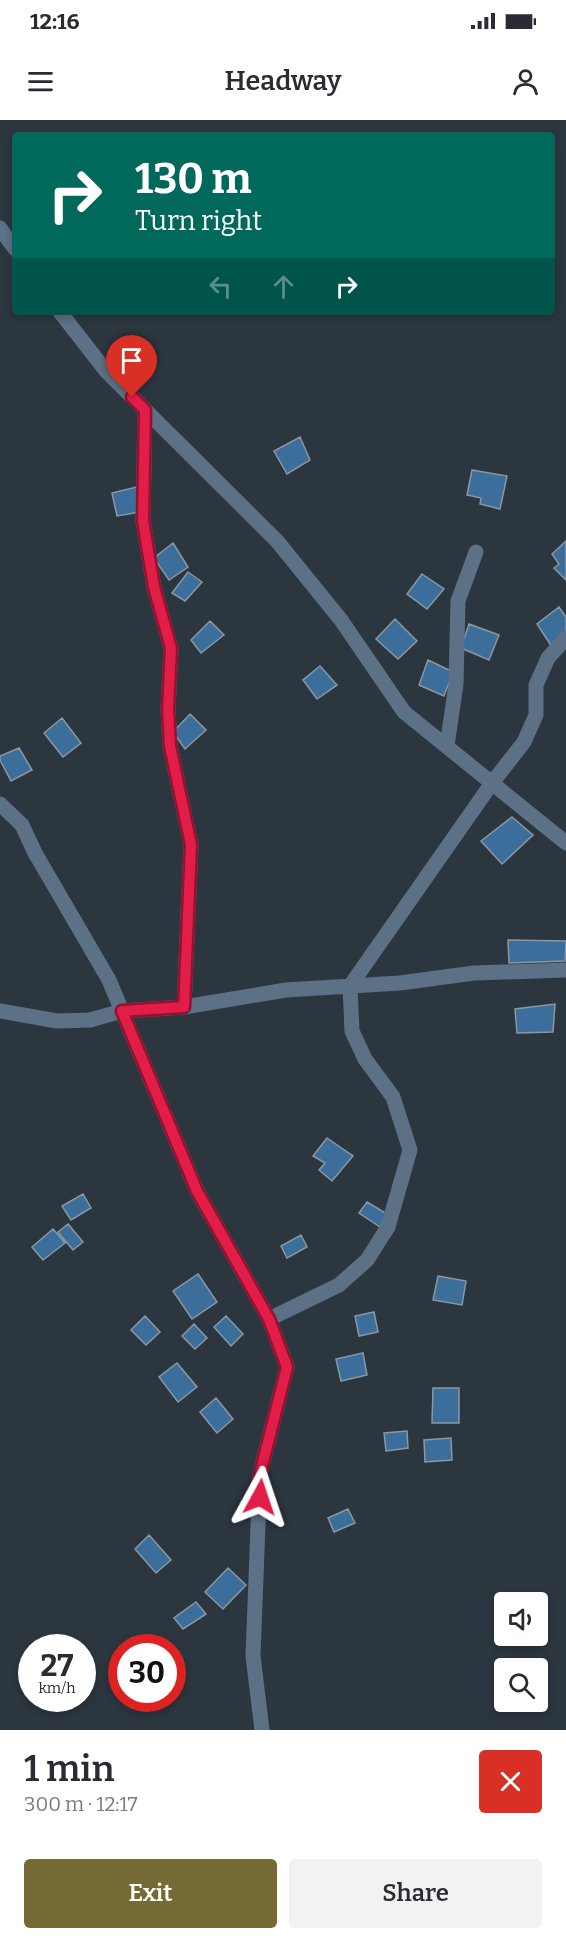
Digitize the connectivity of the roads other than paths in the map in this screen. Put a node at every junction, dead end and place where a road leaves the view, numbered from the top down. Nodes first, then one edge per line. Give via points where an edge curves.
1 (0, 228) edge
2 (12, 245) edge
3 (62, 315) edge
4 (145, 410) junction
5 (476, 552) dead end
6 (566, 638) edge
7 (447, 746) junction
8 (492, 783) junction
9 (0, 804) edge
10 (566, 843) edge
11 (566, 970) edge
12 (351, 986) junction
13 (184, 1007) junction
14 (0, 1011) edge
15 (122, 1011) junction
16 (269, 1319) junction
17 (262, 1730) edge

1 - 2 street
3 - 4 street via 106,371
4 - 7 street via 276,541 340,620 404,712
4 - 13 street via 143,521 154,587 171,648 170,746 191,845
5 - 7 street via 458,601 456,684
6 - 8 street via 548,658 536,686 536,715 524,742
7 - 8 street
8 - 10 street
8 - 12 street
9 - 15 street via 22,825 109,980
11 - 12 street via 474,973
12 - 13 street via 286,990
12 - 16 street via 352,1031 365,1059 393,1097 410,1150 388,1227 368,1260 339,1285
13 - 15 street
14 - 15 street via 57,1021 90,1020
15 - 16 street via 197,1191
16 - 17 street via 287,1367 260,1474 253,1656

